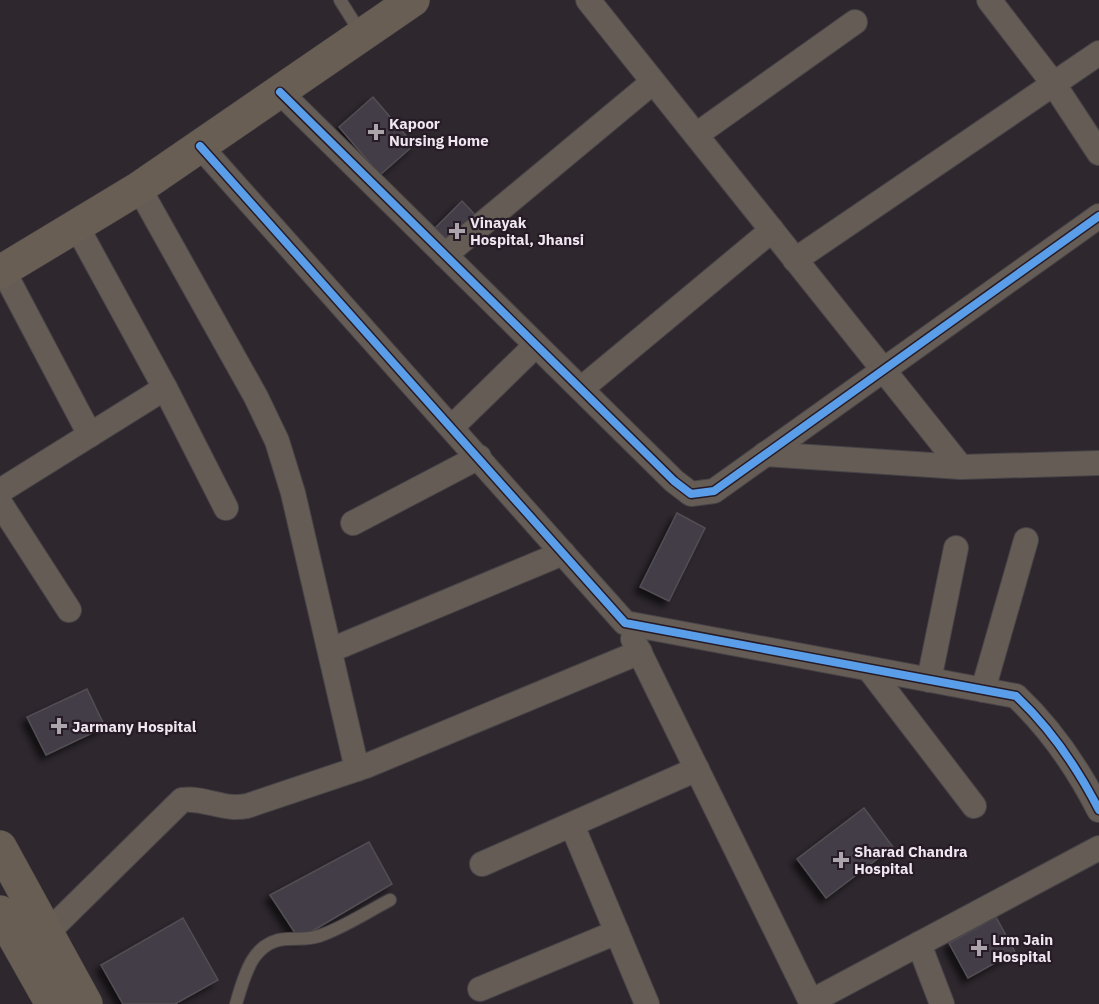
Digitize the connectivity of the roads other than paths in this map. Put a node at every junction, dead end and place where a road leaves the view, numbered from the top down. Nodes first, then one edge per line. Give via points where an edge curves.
1 (340, 0) edge
2 (413, 0) edge
3 (588, 0) edge
4 (989, 0) edge
5 (855, 22) dead end
6 (363, 36) junction
7 (1099, 53) edge
8 (653, 82) junction
9 (1053, 83) junction
10 (280, 92) junction
11 (696, 135) junction
12 (200, 146) junction
13 (1099, 153) edge
14 (139, 188) junction
15 (1099, 216) edge
16 (77, 228) junction
17 (772, 230) junction
18 (445, 255) junction
19 (795, 260) junction
20 (2, 271) edge
21 (536, 345) junction
22 (882, 369) junction
23 (165, 388) junction
24 (581, 389) junction
25 (452, 427) junction
26 (90, 435) junction
27 (765, 454) junction
28 (479, 457) junction
29 (1099, 463) edge
30 (961, 467) junction
31 (0, 491) edge
32 (0, 503) edge
33 (226, 508) dead end
34 (353, 523) dead end
35 (1026, 540) dead end
36 (956, 548) dead end
37 (563, 553) junction
38 (69, 610) dead end
39 (625, 623) junction
40 (331, 651) junction
41 (639, 652) junction
42 (869, 669) junction
43 (928, 680) junction
44 (983, 690) junction
45 (697, 769) junction
46 (357, 770) junction
47 (1092, 777) edge
48 (974, 806) dead end
49 (1099, 810) edge
50 (573, 825) junction
51 (0, 847) edge
52 (1099, 848) edge
53 (482, 864) dead end
54 (390, 900) dead end
55 (0, 912) edge
56 (617, 932) junction
57 (47, 933) junction
58 (919, 944) junction
59 (480, 989) dead end
60 (812, 1003) edge
61 (52, 1004) edge
62 (86, 1004) edge
63 (236, 1004) edge
64 (647, 1004) edge
65 (942, 1004) edge

1 - 6 lane
2 - 6 main road
3 - 8 street
4 - 9 street
5 - 11 street
6 - 10 main road
7 - 9 street
8 - 11 street
8 - 18 street
9 - 13 street
9 - 19 street
10 - 12 main road
10 - 18 street
11 - 17 street
12 - 14 main road
12 - 25 street
14 - 16 main road
14 - 40 street via 277,441
15 - 22 street
16 - 20 main road
16 - 23 street
17 - 19 street
17 - 24 street
18 - 21 street
19 - 22 street
20 - 26 street
21 - 24 street
21 - 25 street
22 - 27 street
22 - 30 street
23 - 26 street
23 - 33 street
24 - 27 street via 691,494 714,491
25 - 28 street
26 - 31 street
27 - 30 street
28 - 34 street
28 - 37 street
29 - 30 street
32 - 38 street
35 - 44 street
36 - 43 street
37 - 39 street
37 - 40 street
39 - 41 street
39 - 42 street
40 - 46 street
41 - 45 street
41 - 46 street
42 - 43 street
42 - 48 street
43 - 44 street
44 - 47 street via 1016,696
45 - 50 street
45 - 60 street
46 - 57 street via 234,809 193,798 182,800
47 - 49 street
50 - 53 street
50 - 56 street
51 - 57 main road
52 - 58 street
54 - 63 lane via 319,937 285,939 265,947 248,964
55 - 61 main road
56 - 59 street
56 - 64 street
57 - 62 main road
58 - 60 street
58 - 65 street

